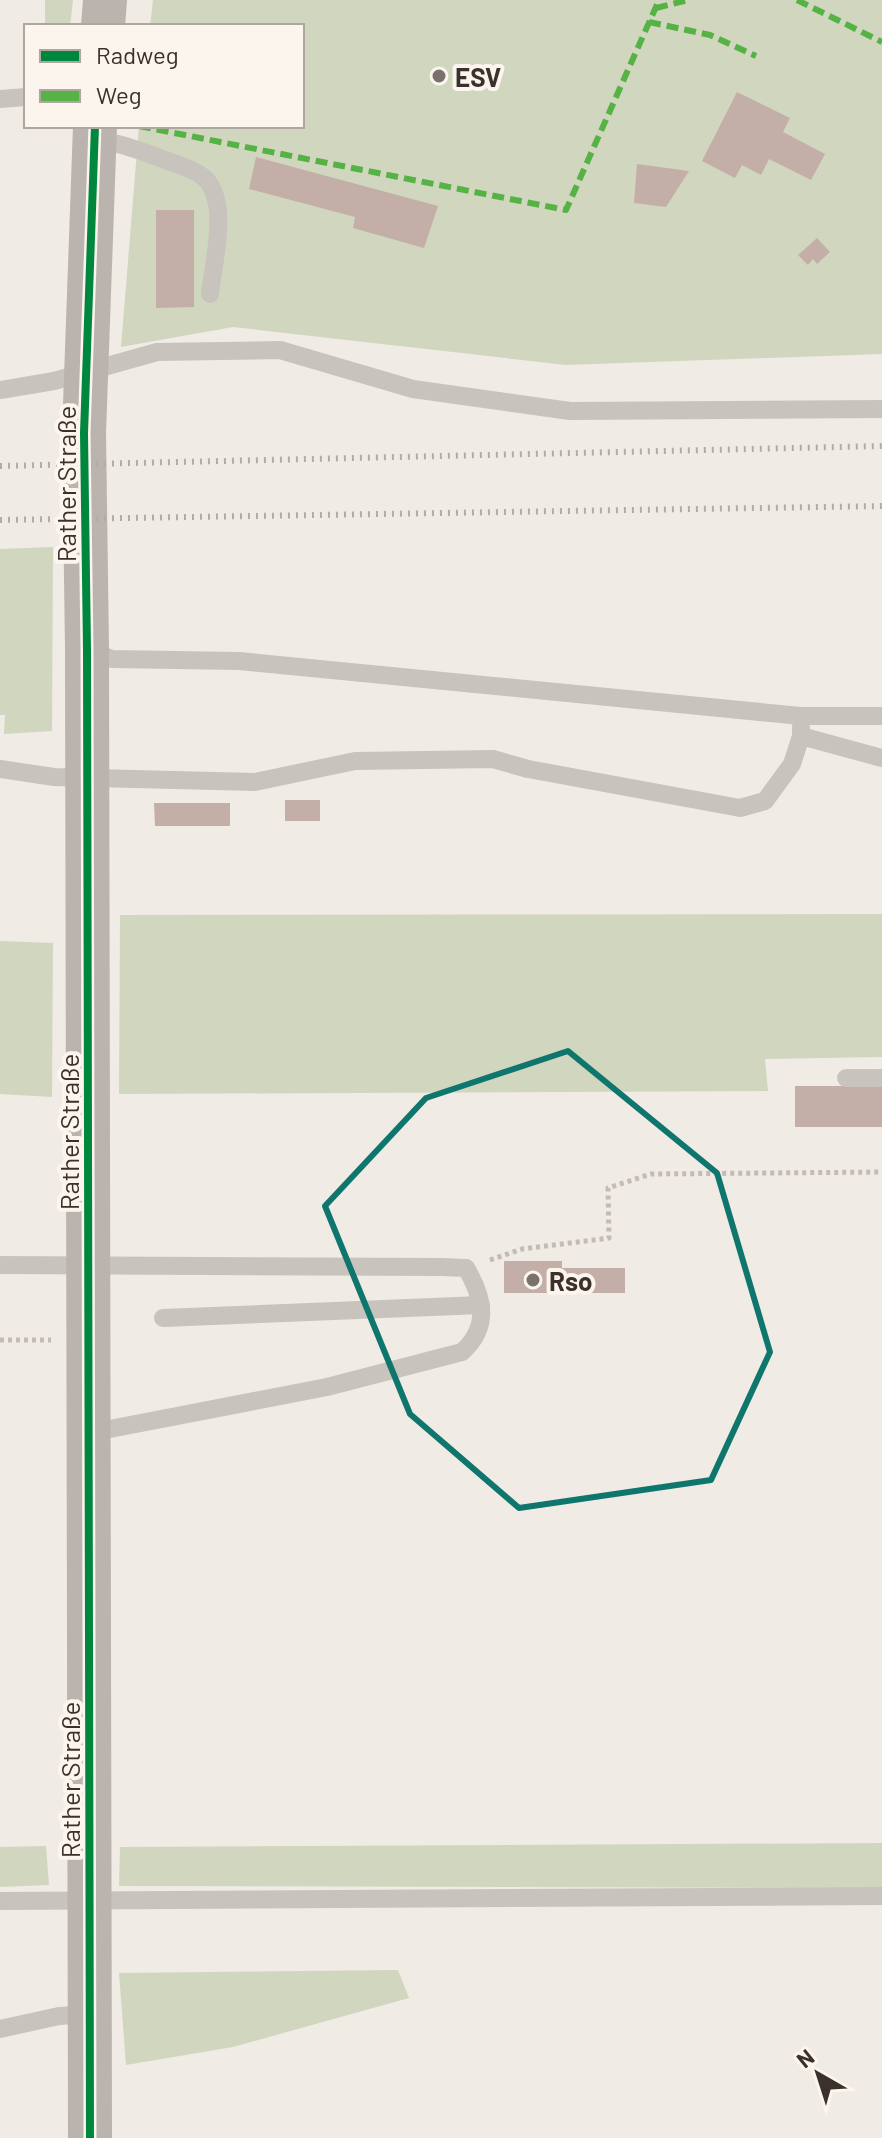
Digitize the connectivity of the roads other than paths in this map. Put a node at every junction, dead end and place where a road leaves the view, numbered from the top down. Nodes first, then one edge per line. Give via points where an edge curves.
1 (105, 0) edge
2 (103, 24) edge
3 (24, 97) edge
4 (0, 99) edge
5 (95, 133) edge
6 (210, 294) dead end
7 (0, 390) edge
8 (882, 409) edge
9 (87, 649) junction
10 (801, 716) junction
11 (882, 716) edge
12 (801, 736) junction
13 (882, 758) edge
14 (0, 769) edge
15 (846, 1078) dead end
16 (882, 1078) edge
17 (0, 1265) edge
18 (481, 1305) junction
19 (163, 1318) dead end
20 (89, 1433) junction
21 (882, 1896) edge
22 (0, 1901) edge
23 (91, 2014) junction
24 (0, 2029) edge
25 (90, 2138) edge

1 - 2 street
3 - 4 lane
5 - 6 lane via 208,181 217,225
5 - 9 street, Rather Straße via 84,433
7 - 8 lane via 117,366 157,352 280,350 413,389 570,411
9 - 10 lane via 112,659 239,661
9 - 20 street, Rather Straße
10 - 11 lane
10 - 12 lane
12 - 13 lane
12 - 14 lane via 792,764 765,801 740,808 493,759 355,761 255,782 54,777
15 - 16 lane
17 - 18 lane via 466,1268 481,1293
18 - 19 lane
18 - 20 lane via 475,1340 462,1352 327,1387
20 - 23 street, Rather Straße
21 - 22 lane
23 - 24 lane
23 - 25 street, Rather Straße

